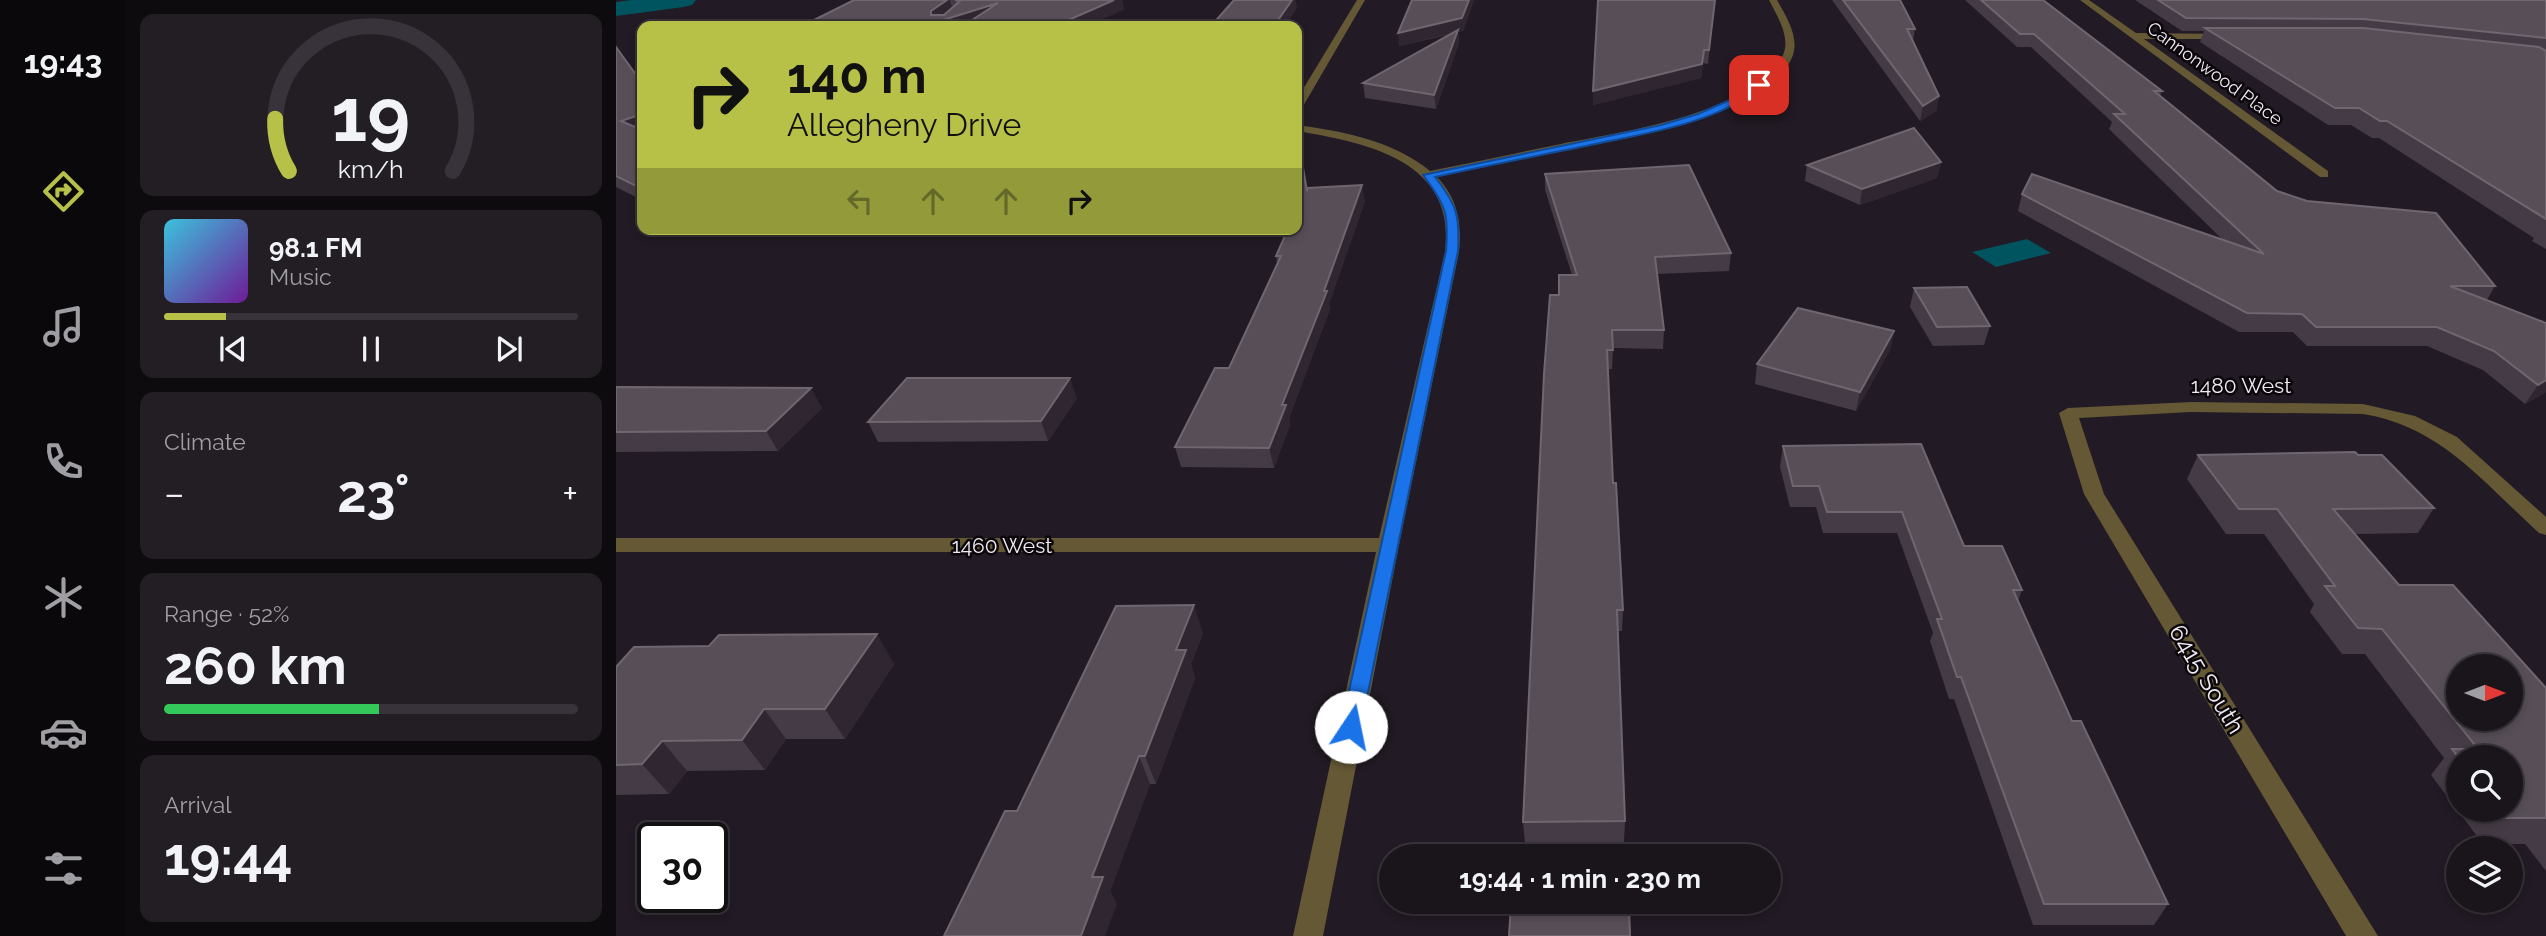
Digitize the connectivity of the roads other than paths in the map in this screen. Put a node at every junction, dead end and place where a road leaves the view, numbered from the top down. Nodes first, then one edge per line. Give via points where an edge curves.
1 (1361, 0) edge
2 (1773, 0) edge
3 (2084, 0) edge
4 (2134, 36) junction
5 (2245, 36) edge
6 (1302, 100) edge
7 (1302, 129) edge
8 (2324, 174) dead end
9 (1428, 175) junction
10 (2068, 413) joint
11 (2546, 528) edge
12 (616, 545) edge
13 (1388, 545) junction
14 (1308, 936) edge
15 (2363, 936) edge

1 - 6 street
2 - 9 street via 1787,29 1787,58 1742,98 1663,127
3 - 4 street, Cannonwood Place
4 - 5 street
4 - 8 street, Cannonwood Place
7 - 9 street via 1380,147 1406,158
9 - 13 street via 1444,195 1454,222 1452,251
10 - 11 street, 1480 West via 2191,407 2389,412 2450,441
10 - 15 street, 6415 South via 2094,494
12 - 13 street, 1460 West
13 - 14 street

